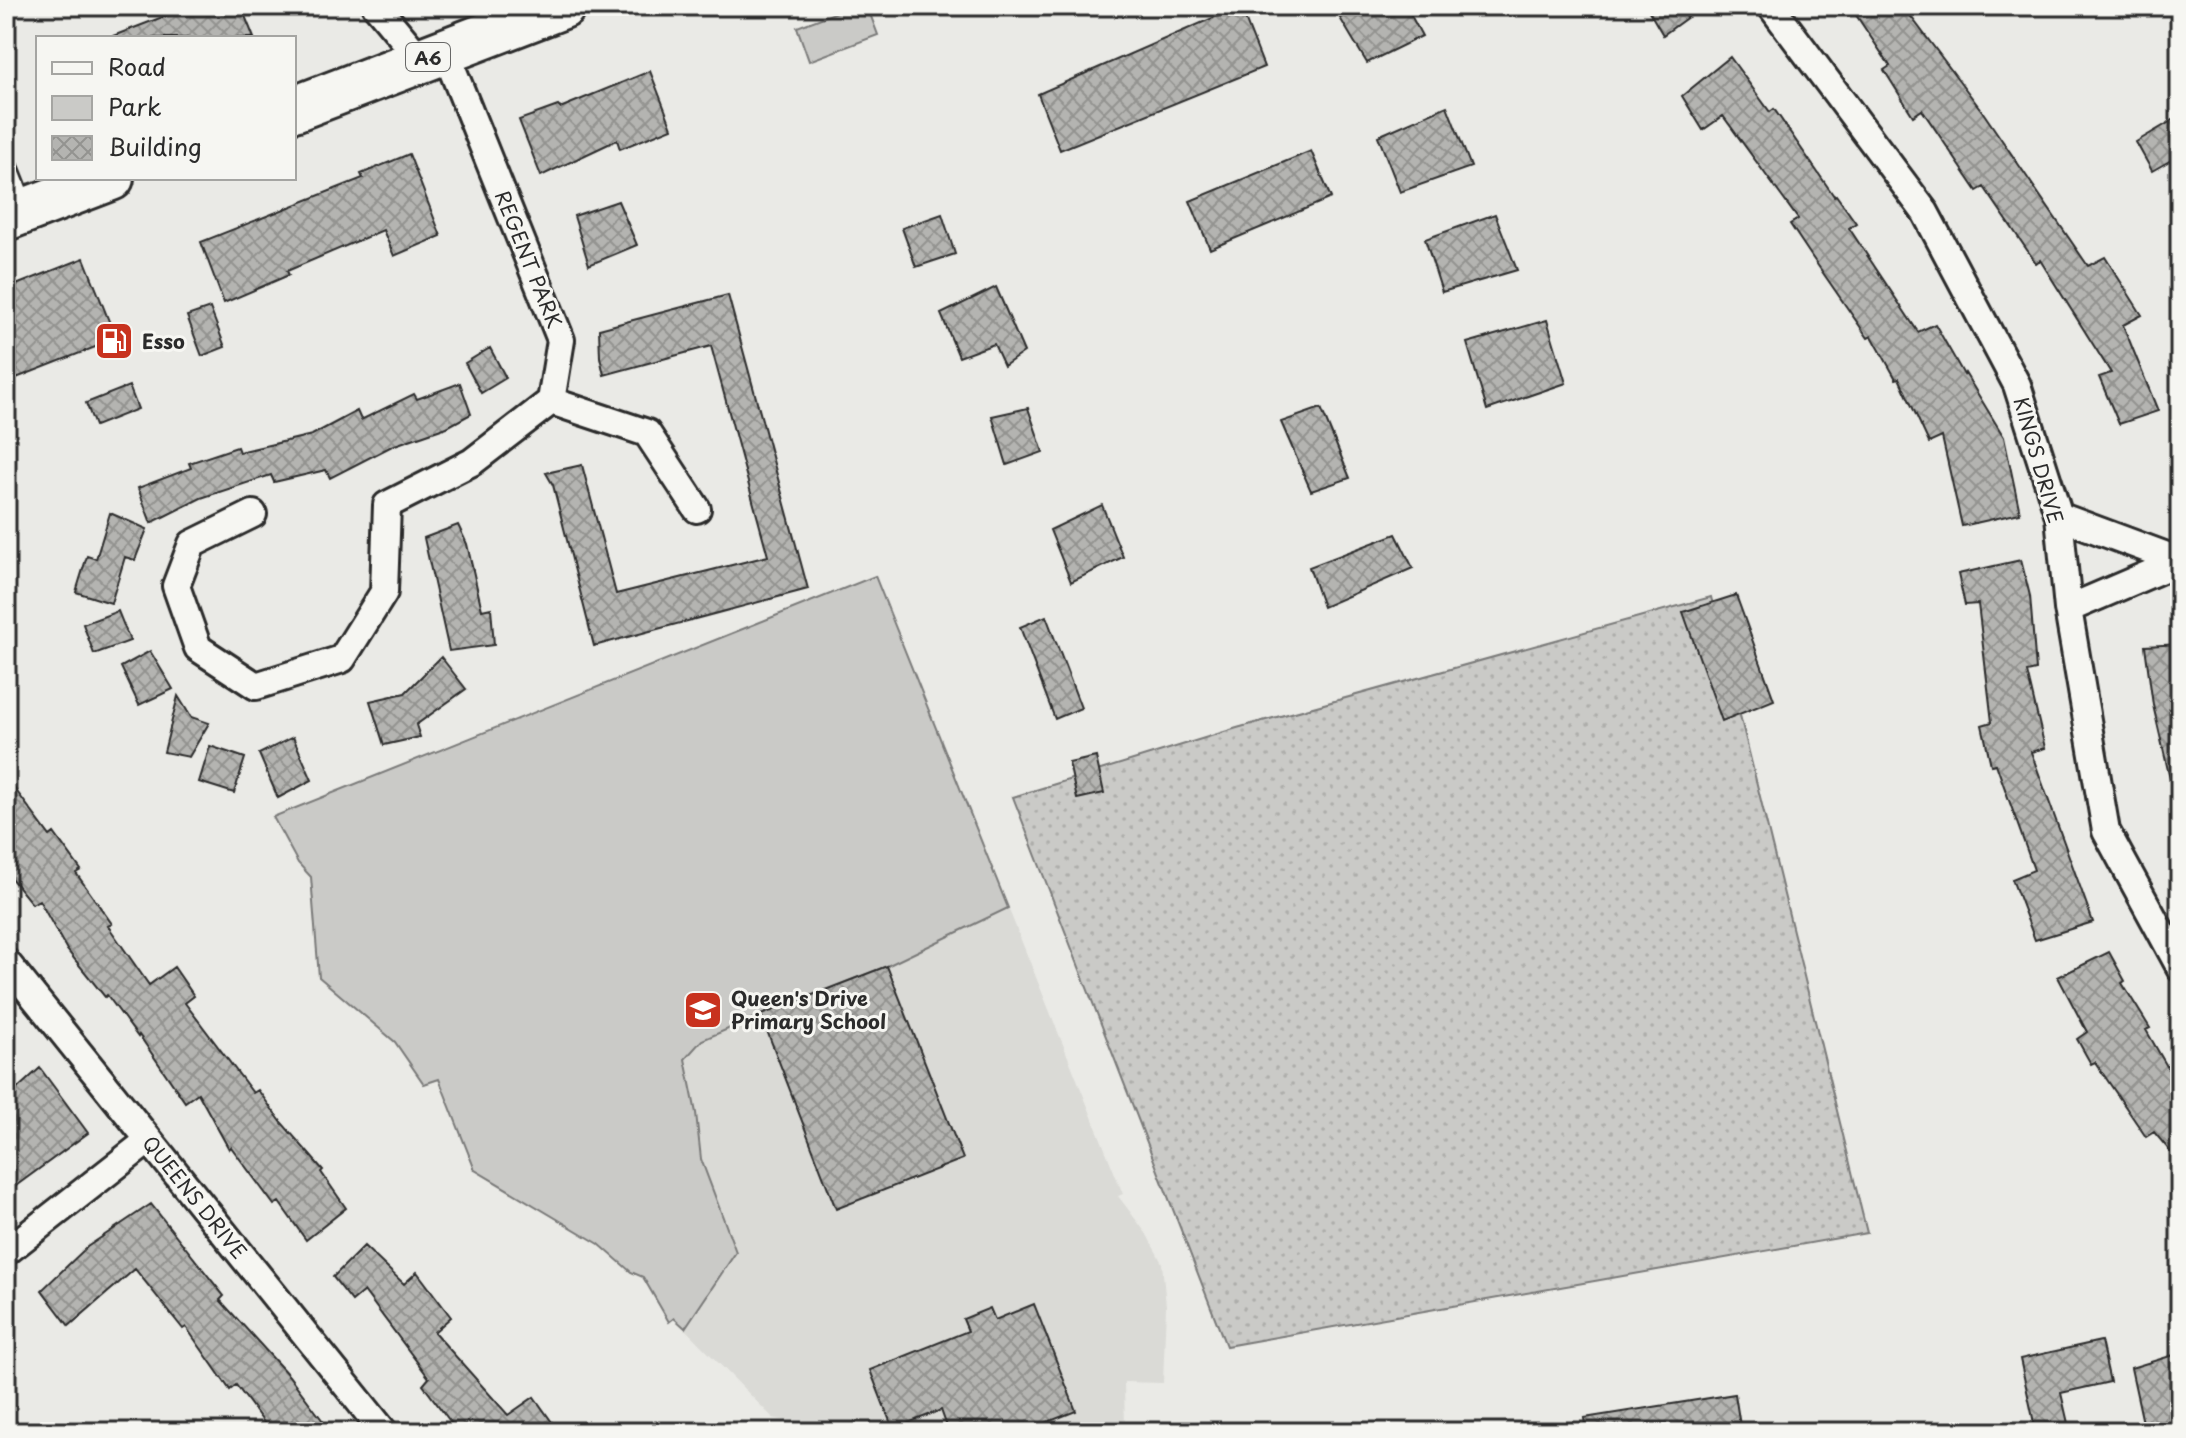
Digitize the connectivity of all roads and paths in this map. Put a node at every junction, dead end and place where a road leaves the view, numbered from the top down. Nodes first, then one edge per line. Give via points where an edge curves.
1 (376, 6) edge
2 (563, 6) edge
3 (1771, 6) edge
4 (433, 56) junction
5 (296, 108) edge
6 (6, 172) edge
7 (106, 180) edge
8 (14, 215) edge
9 (551, 401) junction
10 (697, 509) dead end
11 (253, 514) dead end
12 (2059, 516) junction
13 (2068, 609) junction
14 (6, 962) edge
15 (2180, 967) edge
16 (149, 1140) junction
17 (6, 1252) edge
18 (384, 1432) edge

1 - 4 street, REGENT PARK
2 - 4 highway, A6
3 - 12 street, KINGS DRIVE via 1925,212 2017,385
4 - 5 highway, A6
4 - 9 street, REGENT PARK via 561,340
6 - 8 street
7 - 8 highway
9 - 10 street via 647,433
9 - 11 street via 472,462 387,505 384,592 342,659 256,686 198,648 176,586 192,544
12 - 13 street, KINGS DRIVE
12 - 13 street via 2180,561
13 - 15 street, KINGS DRIVE via 2106,831
14 - 16 street, QUEENS DRIVE
16 - 17 street
16 - 18 street, QUEENS DRIVE

